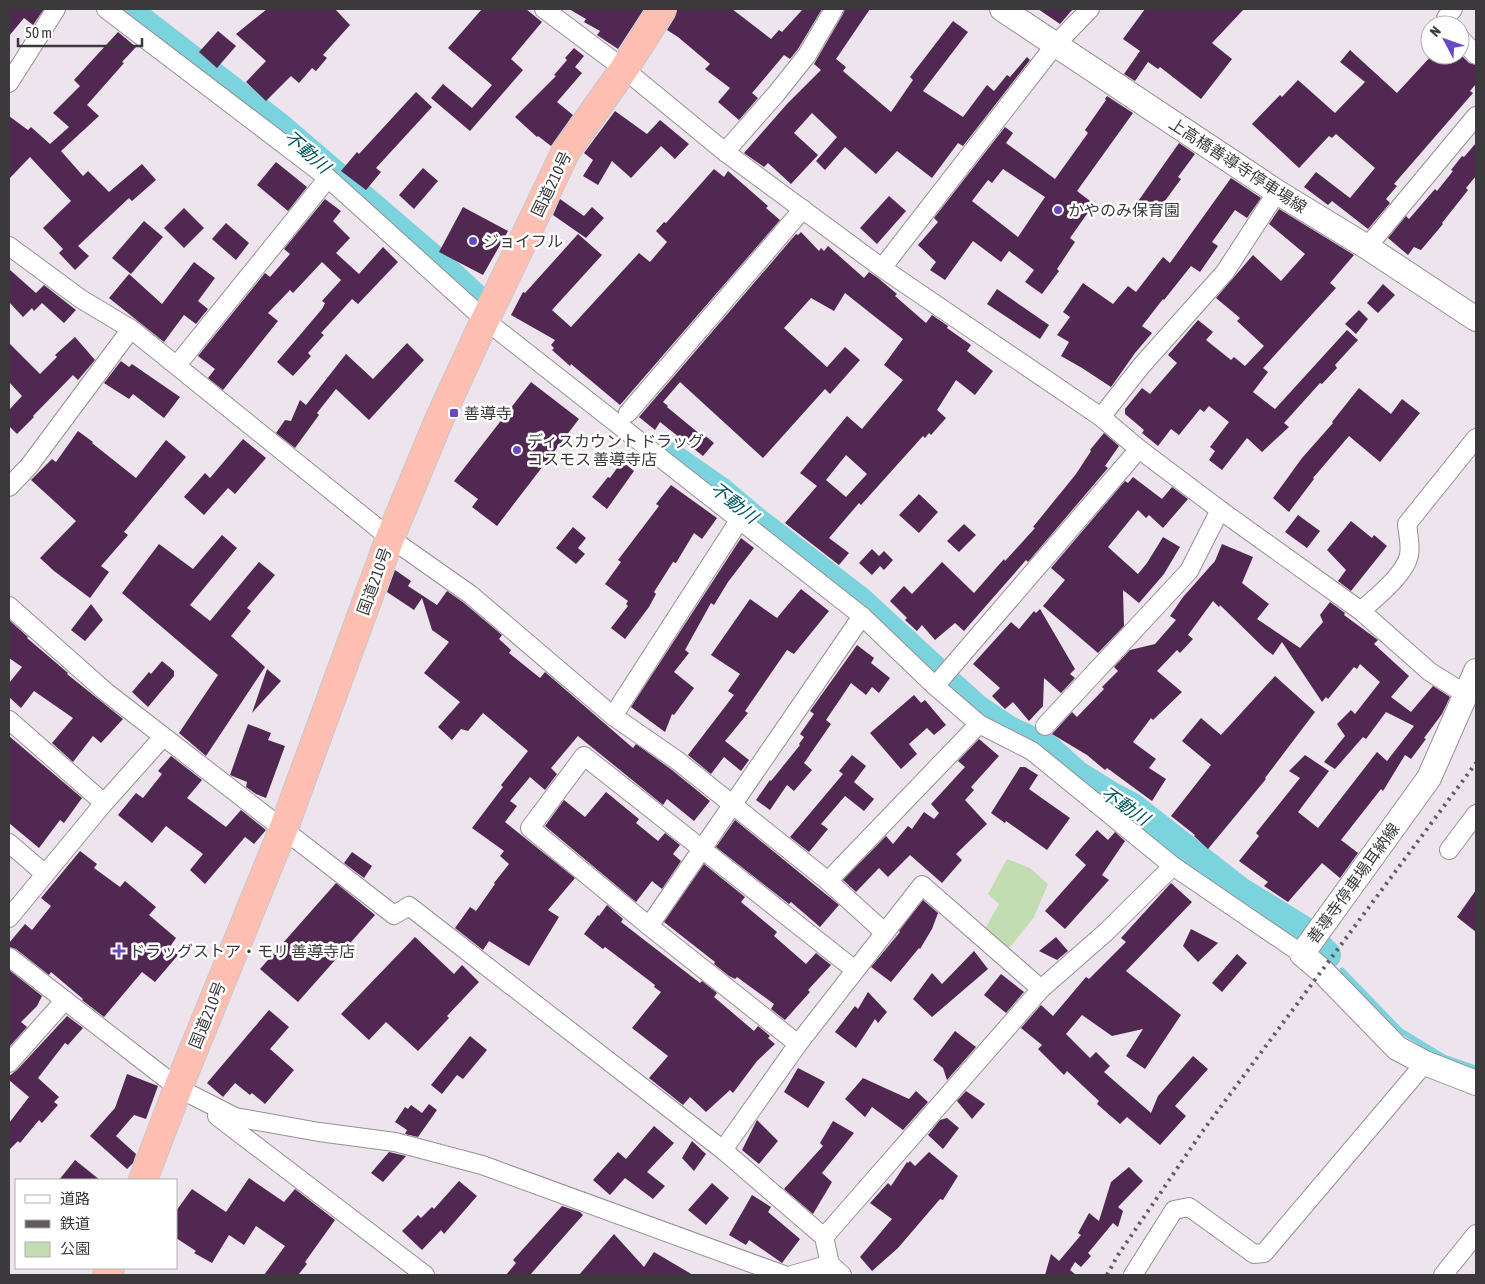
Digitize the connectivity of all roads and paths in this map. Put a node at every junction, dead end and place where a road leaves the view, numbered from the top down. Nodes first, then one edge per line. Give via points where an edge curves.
1 (56, 9) edge
2 (106, 9) edge
3 (544, 9) edge
4 (662, 9) edge
5 (834, 9) edge
6 (1002, 9) edge
7 (1090, 9) edge
8 (1055, 45) junction
9 (624, 69) junction
10 (9, 83) edge
11 (1476, 116) edge
12 (726, 152) junction
13 (328, 178) junction
14 (1277, 192) junction
15 (803, 209) junction
16 (9, 246) edge
17 (1367, 247) junction
18 (882, 268) junction
19 (1476, 319) edge
20 (484, 320) junction
21 (131, 329) junction
22 (178, 365) junction
23 (628, 413) dead end
24 (1101, 417) junction
25 (1476, 438) edge
26 (1139, 449) junction
27 (9, 487) edge
28 (1220, 510) junction
29 (740, 519) junction
30 (390, 538) junction
31 (9, 606) edge
32 (1361, 611) junction
33 (862, 616) junction
34 (1476, 671) edge
35 (935, 686) junction
36 (1467, 694) junction
37 (613, 716) junction
38 (9, 720) edge
39 (979, 724) junction
40 (1045, 726) dead end
41 (163, 737) junction
42 (104, 803) junction
43 (732, 805) junction
44 (1476, 814) edge
45 (283, 830) junction
46 (9, 844) edge
47 (702, 849) junction
48 (1449, 850) dead end
49 (1173, 866) junction
50 (45, 874) junction
51 (828, 881) junction
52 (9, 918) edge
53 (649, 926) junction
54 (884, 932) junction
55 (1302, 954) junction
56 (9, 957) edge
57 (855, 970) junction
58 (1041, 989) junction
59 (64, 1000) junction
60 (798, 1044) junction
61 (1425, 1062) junction
62 (9, 1063) edge
63 (1476, 1083) edge
64 (178, 1088) junction
65 (723, 1150) junction
66 (143, 1179) edge
67 (1476, 1234) edge
68 (824, 1237) junction
69 (836, 1270) edge
70 (425, 1275) edge
71 (784, 1275) edge
72 (792, 1275) edge
73 (1133, 1275) edge
74 (1443, 1275) edge

1 - 10 street
2 - 13 street
3 - 9 street
4 - 9 highway, 国道210号
5 - 12 street via 807,55
6 - 8 main road, 上高橋善導寺停車場線
7 - 8 street
8 - 14 main road, 上高橋善導寺停車場線
8 - 18 street
9 - 12 street
9 - 20 highway, 国道210号 via 566,151
11 - 17 street
12 - 15 street
13 - 20 street
13 - 22 street
14 - 17 main road, 上高橋善導寺停車場線
14 - 24 street via 1225,272 1142,365
15 - 18 street
15 - 23 street
16 - 21 street via 81,299
17 - 19 main road, 上高橋善導寺停車場線
18 - 24 street
20 - 29 street
20 - 30 highway, 国道210号
21 - 22 street
21 - 27 street via 29,466
22 - 30 street
24 - 26 street
25 - 32 street via 1407,524 1410,546 1404,569
26 - 28 street
26 - 35 street
28 - 32 street
28 - 40 street via 1189,571
29 - 33 street
29 - 37 street
30 - 37 street via 470,595
30 - 45 highway, 国道210号
31 - 41 street via 106,692
32 - 36 street via 1430,672
33 - 35 street
33 - 43 street
34 - 36 main road, 善導寺停車場耳納線
35 - 39 street
36 - 55 main road, 善導寺停車場耳納線 via 1429,778
37 - 43 street via 678,761
38 - 42 street
39 - 49 street via 1032,751
39 - 51 street
41 - 42 street
41 - 45 street
42 - 50 street
43 - 47 street
43 - 51 street
44 - 48 street
45 - 64 highway, 国道210号
45 - 65 street via 394,915 410,906
46 - 50 street
47 - 53 street
47 - 53 street via 584,756 530,828
47 - 57 street
49 - 55 street
49 - 58 street via 1105,933
50 - 52 street
51 - 54 street
53 - 60 street
54 - 57 street
54 - 58 street via 922,885
55 - 61 main road, 善導寺停車場耳納線 via 1397,1048
56 - 59 street
57 - 60 street
58 - 68 street
59 - 62 street
59 - 64 street
60 - 65 street
61 - 63 main road, 善導寺停車場耳納線
61 - 73 street via 1264,1253 1254,1254 1189,1207 1174,1210
64 - 66 highway, 国道210号
64 - 70 street
64 - 71 street via 235,1117 396,1142 482,1166
65 - 68 street
67 - 74 street
68 - 69 street
69 - 72 street

